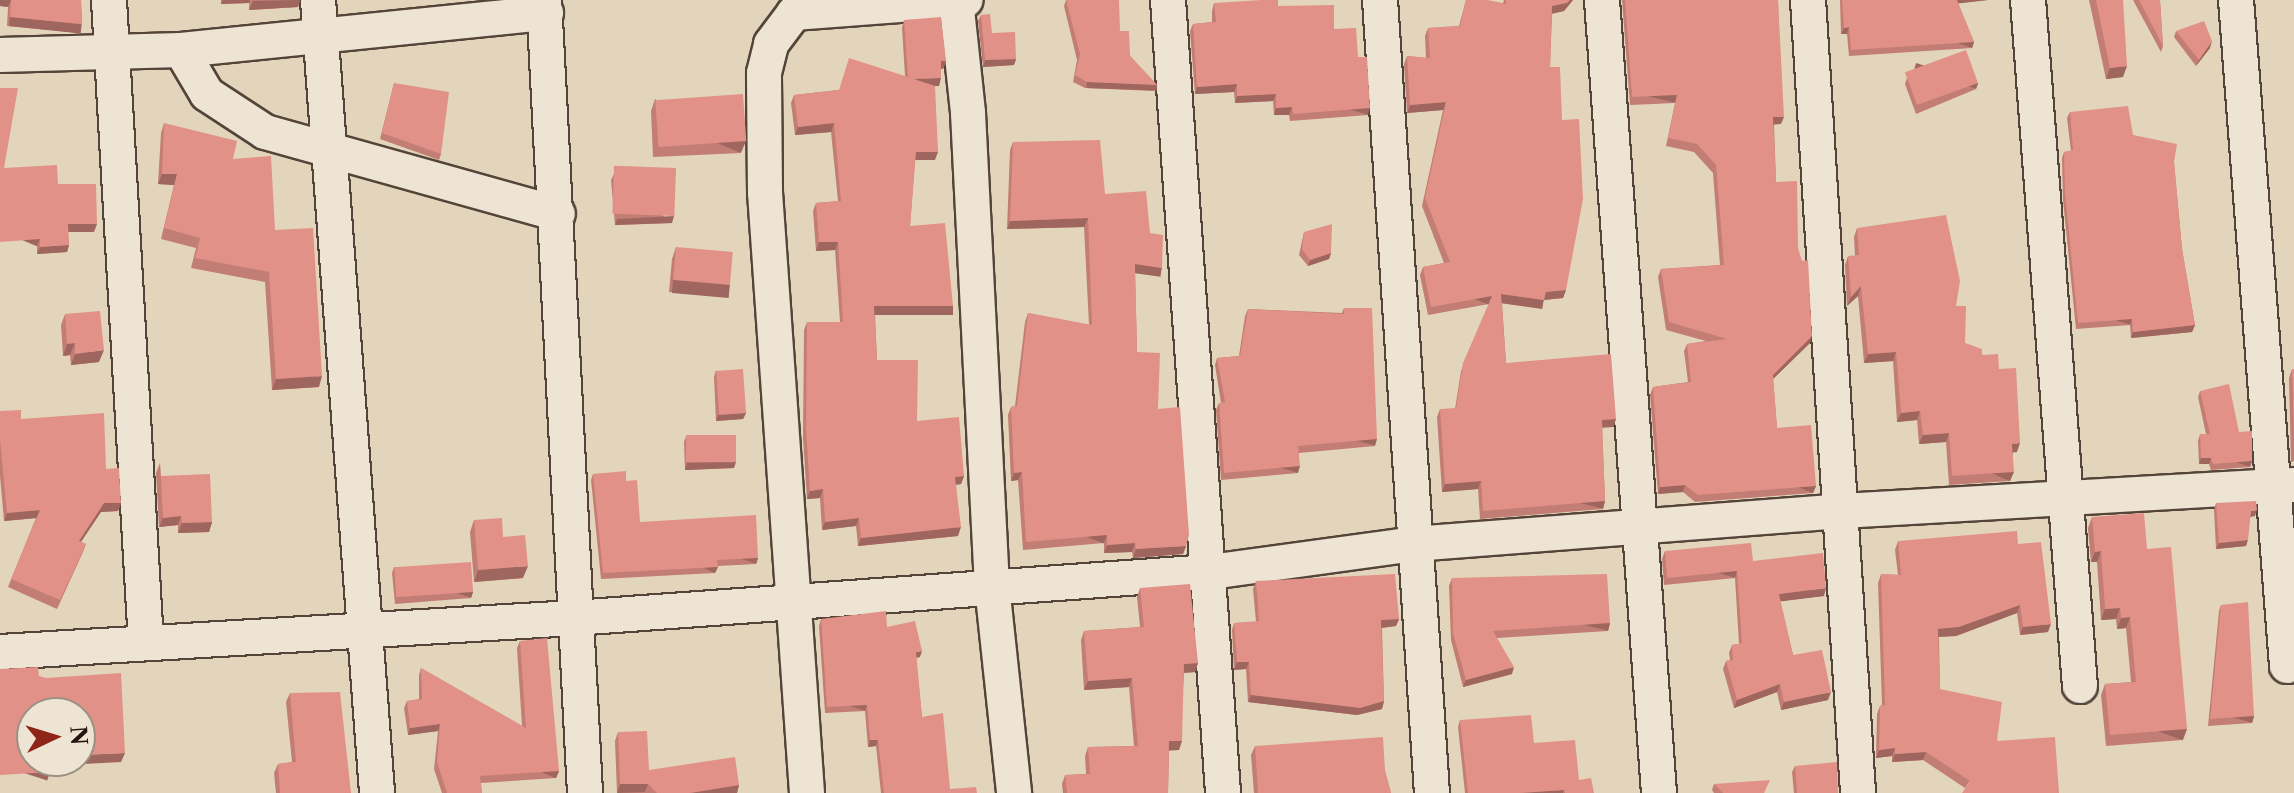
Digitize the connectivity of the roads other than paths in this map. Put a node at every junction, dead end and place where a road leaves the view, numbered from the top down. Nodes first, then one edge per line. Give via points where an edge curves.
1 (109, 0) edge
2 (318, 0) edge
3 (956, 0) edge
4 (966, 0) edge
5 (1168, 0) edge
6 (1380, 0) edge
7 (1602, 0) edge
8 (1808, 0) edge
9 (2028, 0) edge
10 (2236, 0) edge
11 (545, 7) edge
12 (321, 37) junction
13 (181, 50) junction
14 (113, 53) junction
15 (0, 55) edge
16 (328, 147) junction
17 (558, 214) junction
18 (2282, 485) edge
19 (2066, 498) junction
20 (1841, 511) junction
21 (1640, 527) junction
22 (1414, 544) junction
23 (1210, 572) junction
24 (992, 586) junction
25 (790, 600) junction
26 (574, 618) junction
27 (364, 630) junction
28 (146, 643) junction
29 (0, 652) edge
30 (2287, 666) dead end
31 (2080, 686) dead end
32 (377, 793) edge
33 (585, 793) edge
34 (807, 793) edge
35 (1014, 793) edge
36 (1223, 793) edge
37 (1432, 793) edge
38 (1659, 793) edge
39 (1858, 793) edge

1 - 14 street
2 - 12 street
3 - 4 street
3 - 24 street via 968,113
3 - 25 street via 794,13 771,44 764,73 765,192
5 - 23 street
6 - 22 street
7 - 21 street
8 - 20 street
9 - 19 street
10 - 18 street
11 - 12 street
11 - 17 street
12 - 13 street
12 - 16 street
13 - 14 street
13 - 16 street via 207,94 234,116 265,132
14 - 15 street
14 - 28 street
16 - 17 street via 465,192
16 - 27 street
17 - 26 street
18 - 19 street
18 - 30 street
19 - 20 street
19 - 31 street
20 - 21 street
20 - 39 street
21 - 22 street
21 - 38 street
22 - 23 street
22 - 37 street
23 - 24 street
23 - 36 street
24 - 25 street
24 - 35 street
25 - 26 street
25 - 34 street
26 - 27 street
26 - 33 street
27 - 28 street
27 - 32 street
28 - 29 street

